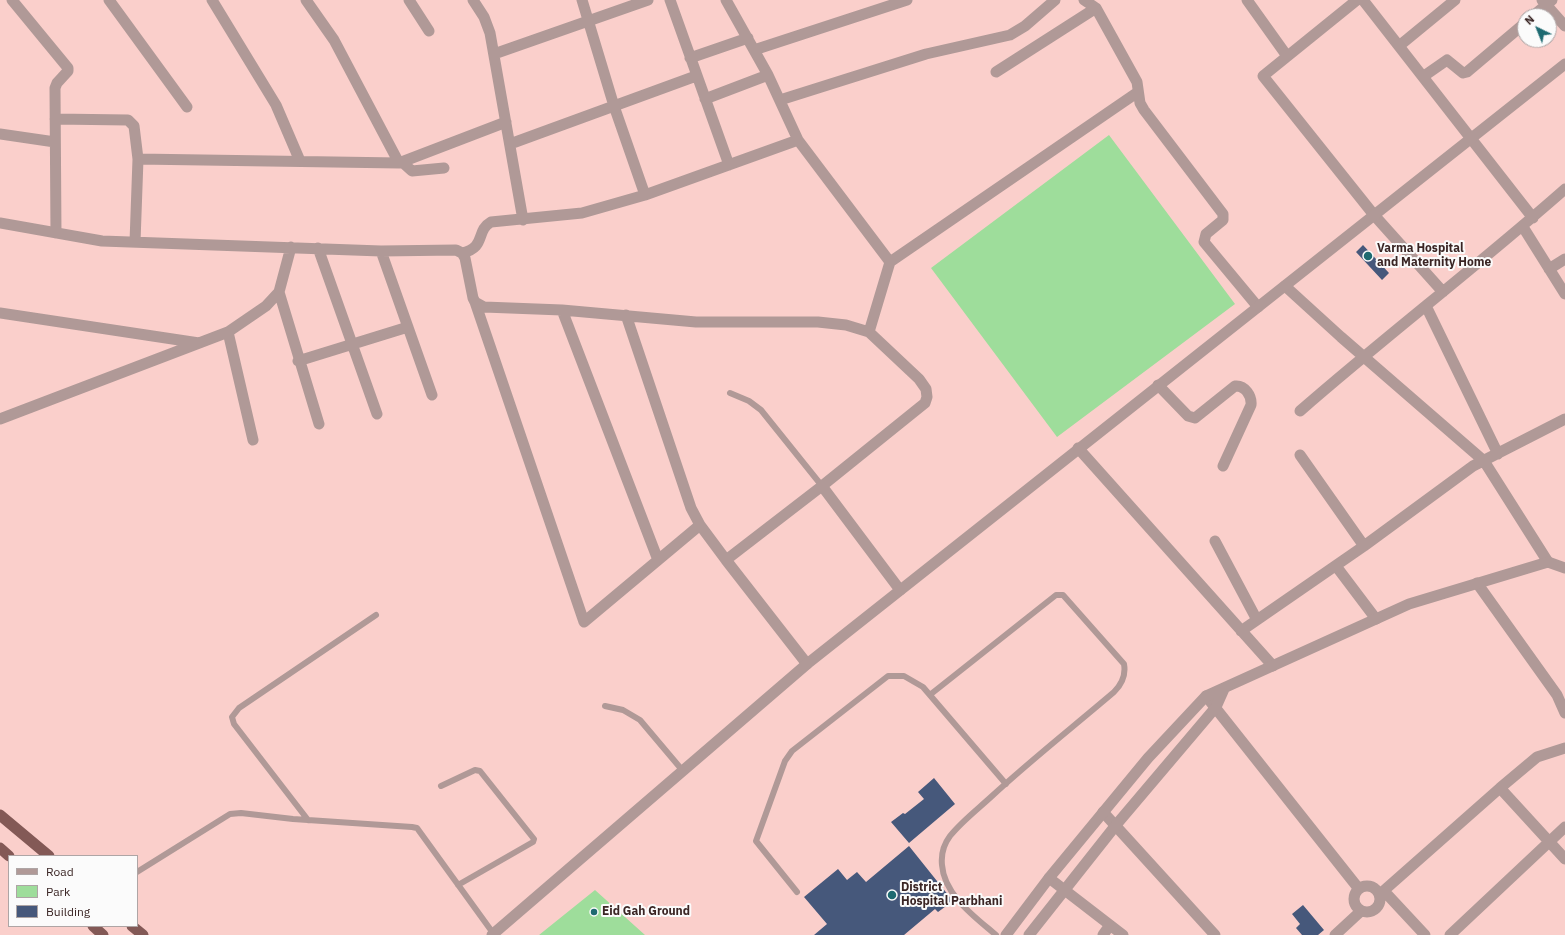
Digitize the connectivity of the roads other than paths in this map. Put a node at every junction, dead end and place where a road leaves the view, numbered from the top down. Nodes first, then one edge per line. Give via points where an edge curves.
1 (12, 0) edge
2 (212, 0) edge
3 (306, 0) edge
4 (409, 0) edge
5 (473, 0) edge
6 (582, 0) edge
7 (648, 0) edge
8 (670, 0) edge
9 (726, 0) edge
10 (907, 0) edge
11 (1055, 0) edge
12 (1084, 0) edge
13 (1247, 0) edge
14 (1357, 0) edge
15 (1363, 0) edge
16 (1454, 0) edge
17 (113, 1) edge
18 (1547, 2) edge
19 (1096, 8) junction
20 (587, 20) junction
21 (1565, 26) edge
22 (1517, 30) edge
23 (429, 31) dead end
24 (748, 38) junction
25 (1399, 46) junction
26 (754, 50) junction
27 (494, 54) junction
28 (1287, 56) junction
29 (690, 58) junction
30 (1565, 64) edge
31 (996, 72) dead end
32 (768, 75) junction
33 (696, 76) junction
34 (1424, 76) junction
35 (1138, 92) junction
36 (705, 99) junction
37 (780, 100) junction
38 (614, 106) junction
39 (187, 107) dead end
40 (55, 119) junction
41 (506, 122) junction
42 (0, 133) edge
43 (1471, 139) junction
44 (798, 140) junction
45 (54, 142) junction
46 (510, 144) junction
47 (138, 159) junction
48 (300, 161) junction
49 (400, 163) junction
50 (729, 165) junction
51 (444, 168) dead end
52 (1565, 189) edge
53 (644, 195) junction
54 (1374, 215) junction
55 (1533, 218) junction
56 (523, 220) junction
57 (0, 222) edge
58 (1523, 227) junction
59 (56, 233) junction
60 (135, 242) junction
61 (291, 247) junction
62 (318, 248) junction
63 (381, 252) junction
64 (462, 253) junction
65 (1565, 259) edge
66 (890, 262) junction
67 (1549, 269) junction
68 (1285, 286) junction
69 (278, 292) junction
70 (1443, 292) junction
71 (1565, 294) edge
72 (475, 302) junction
73 (1426, 306) junction
74 (1258, 307) junction
75 (562, 310) junction
76 (3, 316) edge
77 (626, 316) junction
78 (408, 327) junction
79 (228, 332) junction
80 (869, 332) junction
81 (201, 343) junction
82 (352, 344) junction
83 (1363, 356) junction
84 (298, 361) junction
85 (1158, 385) junction
86 (730, 393) dead end
87 (432, 395) dead end
88 (1300, 411) dead end
89 (377, 414) dead end
90 (1565, 418) edge
91 (0, 419) edge
92 (319, 424) dead end
93 (253, 440) dead end
94 (1078, 448) junction
95 (1498, 454) junction
96 (1300, 455) dead end
97 (1484, 461) junction
98 (1222, 466) dead end
99 (822, 486) junction
100 (700, 525) junction
101 (1215, 541) dead end
102 (1364, 546) junction
103 (658, 560) junction
104 (726, 560) junction
105 (1548, 562) junction
106 (1336, 566) junction
107 (1565, 568) edge
108 (1477, 583) junction
109 (900, 590) junction
110 (376, 615) dead end
111 (1376, 619) junction
112 (1257, 620) junction
113 (1242, 631) junction
114 (807, 664) junction
115 (1273, 666) junction
116 (1224, 689) junction
117 (931, 694) junction
118 (1206, 696) junction
119 (605, 706) dead end
120 (1216, 707) junction
121 (1565, 713) edge
122 (1565, 748) edge
123 (1148, 758) junction
124 (683, 771) junction
125 (1162, 771) junction
126 (1006, 784) junction
127 (441, 786) dead end
128 (1500, 788) junction
129 (1103, 812) junction
130 (0, 815) edge
131 (308, 820) junction
132 (1116, 825) junction
133 (1565, 827) edge
134 (1550, 842) junction
135 (0, 848) edge
136 (8, 855) edge
137 (48, 855) edge
138 (1565, 859) edge
139 (138, 871) edge
140 (1049, 878) junction
141 (458, 885) junction
142 (1359, 889) junction
143 (1064, 890) junction
144 (797, 892) dead end
145 (1382, 892) junction
146 (1361, 911) junction
147 (1110, 925) junction
148 (94, 927) edge
149 (133, 927) edge
150 (492, 934) edge
151 (104, 935) edge
152 (143, 935) edge
153 (996, 935) edge
154 (1006, 935) edge
155 (1029, 935) edge
156 (1103, 935) edge
157 (1123, 935) edge
158 (1215, 935) edge
159 (1335, 935) edge
160 (1426, 935) edge
161 (1450, 935) edge

1 - 40 street via 68,68 56,85
2 - 48 street via 276,105
3 - 49 street via 334,40
4 - 23 street
5 - 27 street via 486,22
6 - 20 street
7 - 20 street
8 - 29 street
9 - 24 street
10 - 26 street
11 - 37 street via 1025,26 1010,35 926,54
12 - 19 street
13 - 28 street
14 - 28 street
15 - 25 street
16 - 25 street
17 - 39 street
18 - 21 street
19 - 31 street
19 - 35 street via 1137,82
20 - 27 street
20 - 38 street
22 - 34 street via 1468,72 1445,60
24 - 26 street
24 - 29 street
25 - 34 street
26 - 32 street
27 - 41 street
28 - 54 street via 1263,76
29 - 33 street
30 - 43 street
32 - 36 street
32 - 37 street
33 - 36 street
33 - 38 street
34 - 43 street
35 - 66 street
35 - 74 street via 1144,110 1222,214 1223,220 1204,238 1206,246
36 - 50 street
37 - 44 street
38 - 46 street
38 - 53 street
40 - 45 street
40 - 47 street via 128,120 134,126
41 - 46 street
41 - 49 street
42 - 45 street
43 - 54 street
43 - 55 street
44 - 50 street
44 - 66 street
45 - 59 street
46 - 56 street
47 - 48 street
47 - 60 street
48 - 49 street
49 - 51 street via 412,172
50 - 53 street
52 - 55 street
53 - 56 street via 582,213
54 - 68 street
54 - 70 street
55 - 58 street
56 - 64 street via 487,224 475,247
57 - 59 street
58 - 67 street
58 - 70 street
59 - 60 street via 102,241
60 - 61 street
61 - 62 street
61 - 69 street
62 - 63 street
62 - 82 street
63 - 64 street via 456,250
63 - 78 street
64 - 72 street
65 - 67 street
66 - 80 street
67 - 71 street
68 - 74 street
68 - 83 street
69 - 79 street via 266,306
69 - 84 street
70 - 73 street
72 - 75 street via 484,307
72 - 103 street via 584,622
73 - 83 street
73 - 95 street
74 - 85 street
75 - 77 street
75 - 103 street
76 - 81 street
77 - 80 street via 696,322 818,322 846,325
77 - 100 street via 691,508
78 - 82 street
78 - 87 street
79 - 81 street
79 - 93 street
80 - 99 street via 919,379 926,389 927,397 925,403
81 - 91 street
82 - 84 street
82 - 89 street
83 - 88 street
83 - 97 street
84 - 92 street
85 - 94 street
85 - 98 street via 1192,418 1235,386 1242,387 1251,397 1251,405
86 - 99 lane via 749,401 761,410
90 - 95 street
94 - 109 street
94 - 113 street
95 - 97 street
96 - 102 street
97 - 102 street
97 - 105 street
99 - 104 street
99 - 109 street
100 - 103 street
100 - 104 street
101 - 112 street
102 - 106 street
104 - 114 street
105 - 107 street
105 - 108 street
106 - 111 street
106 - 112 street
108 - 111 street via 1409,604
108 - 121 street via 1557,695
109 - 114 street
110 - 131 lane via 239,708 232,717 234,724
111 - 115 street
112 - 113 street
113 - 115 street
114 - 124 street
115 - 116 street
116 - 118 street
116 - 120 street
117 - 126 lane
117 - 126 lane via 1059,594 1063,595 1122,661 1124,677 1114,692
117 - 144 lane via 904,676 888,676 788,756 756,841
118 - 120 street
118 - 123 street
119 - 124 lane via 623,710 640,720
120 - 125 street
120 - 142 street
122 - 128 street via 1537,757
123 - 125 street
123 - 129 street
124 - 150 street
125 - 132 street
126 - 153 lane via 950,836 942,855 944,877 952,891 962,905
127 - 141 lane via 475,770 480,771 534,839 533,842
128 - 134 street
128 - 145 street
129 - 132 street
129 - 140 street
130 - 137 highway
131 - 139 lane via 230,814
131 - 141 lane via 417,828
132 - 143 street
132 - 158 street
133 - 134 street
134 - 138 street
134 - 161 street
135 - 136 highway
140 - 143 street
140 - 154 street
141 - 150 lane
142 - 145 street via 1371,886
142 - 146 street via 1354,900 1356,907
143 - 147 street
143 - 155 street
145 - 146 street via 1381,900 1374,911
145 - 160 street
146 - 159 street
147 - 156 street
147 - 157 street
148 - 151 highway
149 - 152 highway

